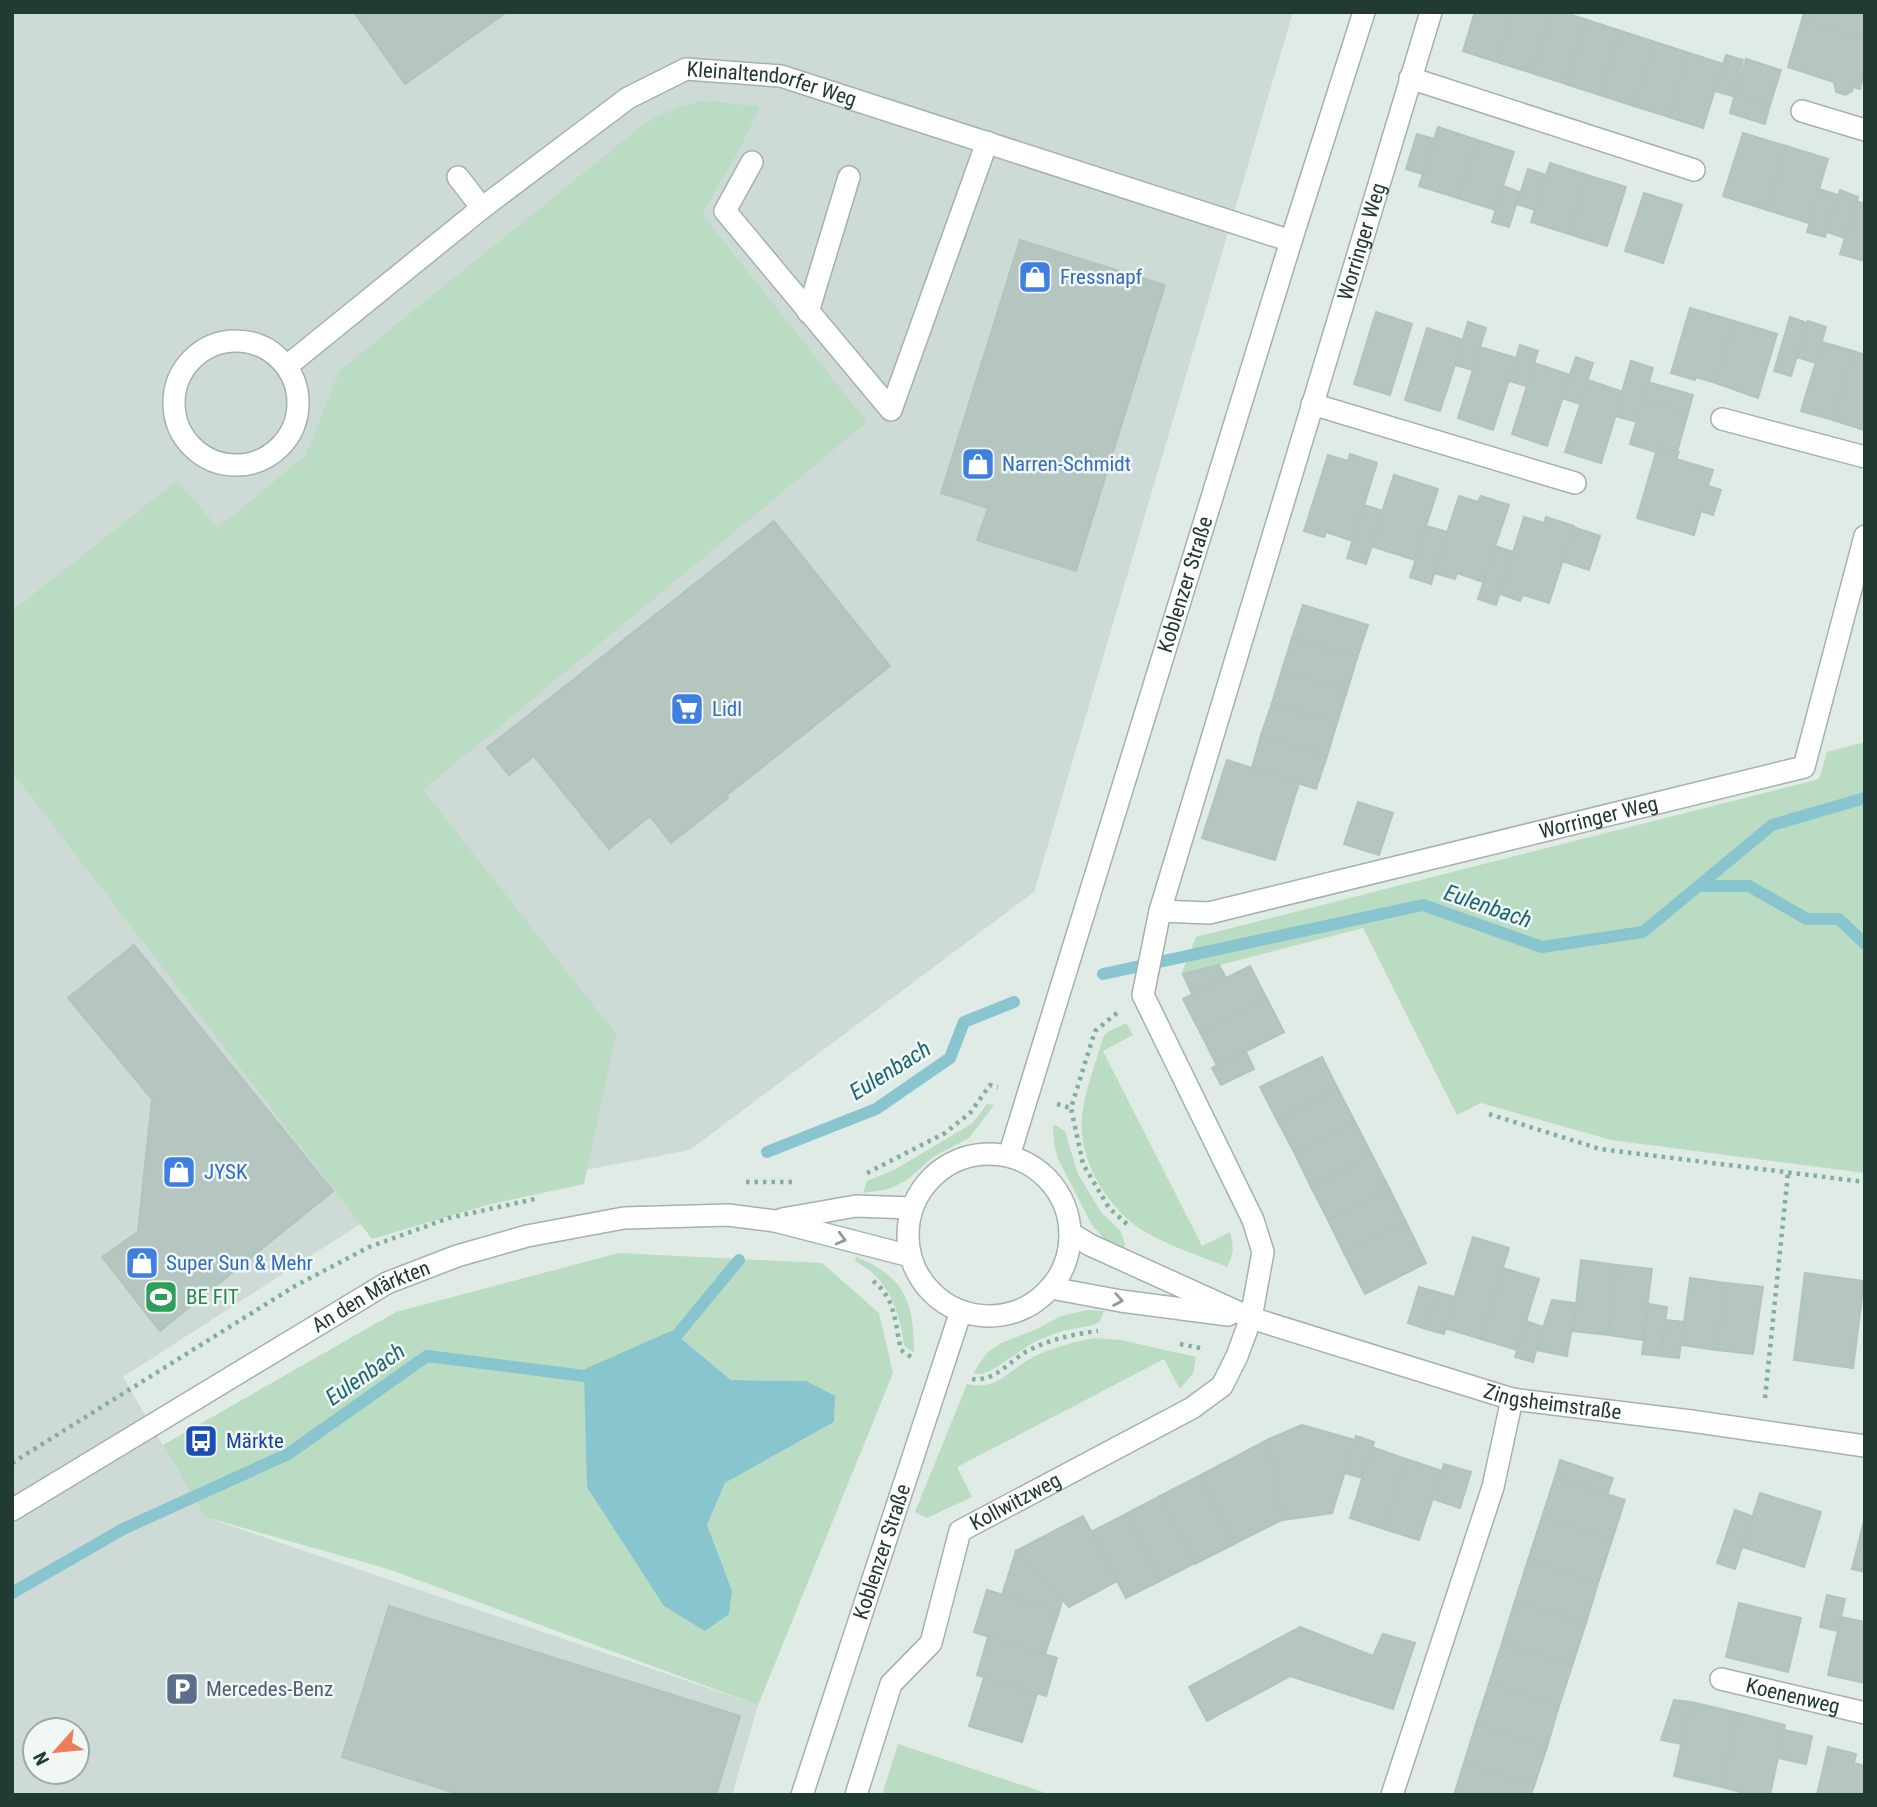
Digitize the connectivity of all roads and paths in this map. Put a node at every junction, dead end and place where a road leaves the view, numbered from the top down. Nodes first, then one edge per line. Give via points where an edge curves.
1 (1364, 12) edge
2 (1431, 12) edge
3 (1409, 78) junction
4 (1802, 111) dead end
5 (1865, 130) edge
6 (987, 142) junction
7 (752, 162) dead end
8 (1694, 170) dead end
9 (458, 177) dead end
10 (849, 177) dead end
11 (482, 208) junction
12 (1291, 241) junction
13 (808, 312) junction
14 (287, 366) junction
15 (1312, 404) junction
16 (1722, 419) dead end
17 (1865, 457) edge
18 (1575, 483) dead end
19 (1865, 536) edge
20 (1160, 911) junction
21 (1143, 995) junction
22 (1489, 1114) dead end
23 (1009, 1156) junction
24 (1788, 1173) junction
25 (1865, 1182) edge
26 (912, 1208) junction
27 (775, 1221) junction
28 (1070, 1233) junction
29 (910, 1256) junction
30 (1131, 1264) junction
31 (1051, 1288) junction
32 (1121, 1301) junction
33 (961, 1311) junction
34 (1251, 1318) junction
35 (943, 1368) junction
36 (1512, 1399) junction
37 (1761, 1431) junction
38 (1865, 1446) edge
39 (12, 1510) edge
40 (1721, 1679) dead end
41 (1865, 1713) edge
42 (802, 1795) edge
43 (856, 1795) edge
44 (1392, 1795) edge

1 - 12 street, Koblenzer Straße
2 - 3 street, Worringer Weg
3 - 8 street
3 - 15 street, Worringer Weg
4 - 5 street
6 - 11 street, Kleinaltendorfer Weg via 781,76 686,69 628,98
6 - 12 street, Kleinaltendorfer Weg
6 - 13 street via 891,410
7 - 13 street via 725,211
9 - 11 street
10 - 13 street
11 - 14 street, Kleinaltendorfer Weg
12 - 23 street, Koblenzer Straße
14 - 14 street via 273,352 234,340 197,354 176,387 174,408 178,427 189,444 205,458 225,465 247,466 267,458 295,427 297,385
15 - 18 street
15 - 20 street, Worringer Weg
16 - 17 street
19 - 20 street, Worringer Weg via 1804,767 1209,913
20 - 21 street, Worringer Weg
21 - 30 path via 1096,1031 1071,1108 1083,1164 1094,1187 1137,1233
21 - 34 street via 1253,1220 1263,1252
22 - 24 path via 1601,1149
23 - 26 street via 973,1155 940,1169 923,1186
23 - 28 street via 1033,1166 1053,1184 1065,1207
24 - 25 path
24 - 37 path
26 - 27 street, An den Märkten via 856,1206
26 - 29 street via 907,1232
27 -> 29 street, An den Märkten
27 - 39 street, An den Märkten via 728,1214 624,1218 527,1236 457,1256 387,1283
28 - 30 street, Zingsheimstraße
28 - 31 street via 1065,1262
29 - 33 street via 920,1280 938,1298
30 - 34 street, Zingsheimstraße
31 -> 32 street, Zingsheimstraße
31 - 33 street via 1032,1304 1009,1314
32 - 34 street, Zingsheimstraße
32 - 35 path via 1110,1330 1071,1334 1029,1350 986,1379 975,1380
33 - 35 street, Koblenzer Straße
34 - 36 street, Zingsheimstraße
34 - 43 street, Kollwitzweg via 1222,1386 1192,1408 960,1531 930,1643 891,1684
35 - 42 street, Koblenzer Straße
36 - 37 street, Zingsheimstraße
36 - 44 street via 1493,1487
37 - 38 street, Zingsheimstraße
40 - 41 street, Koenenweg

